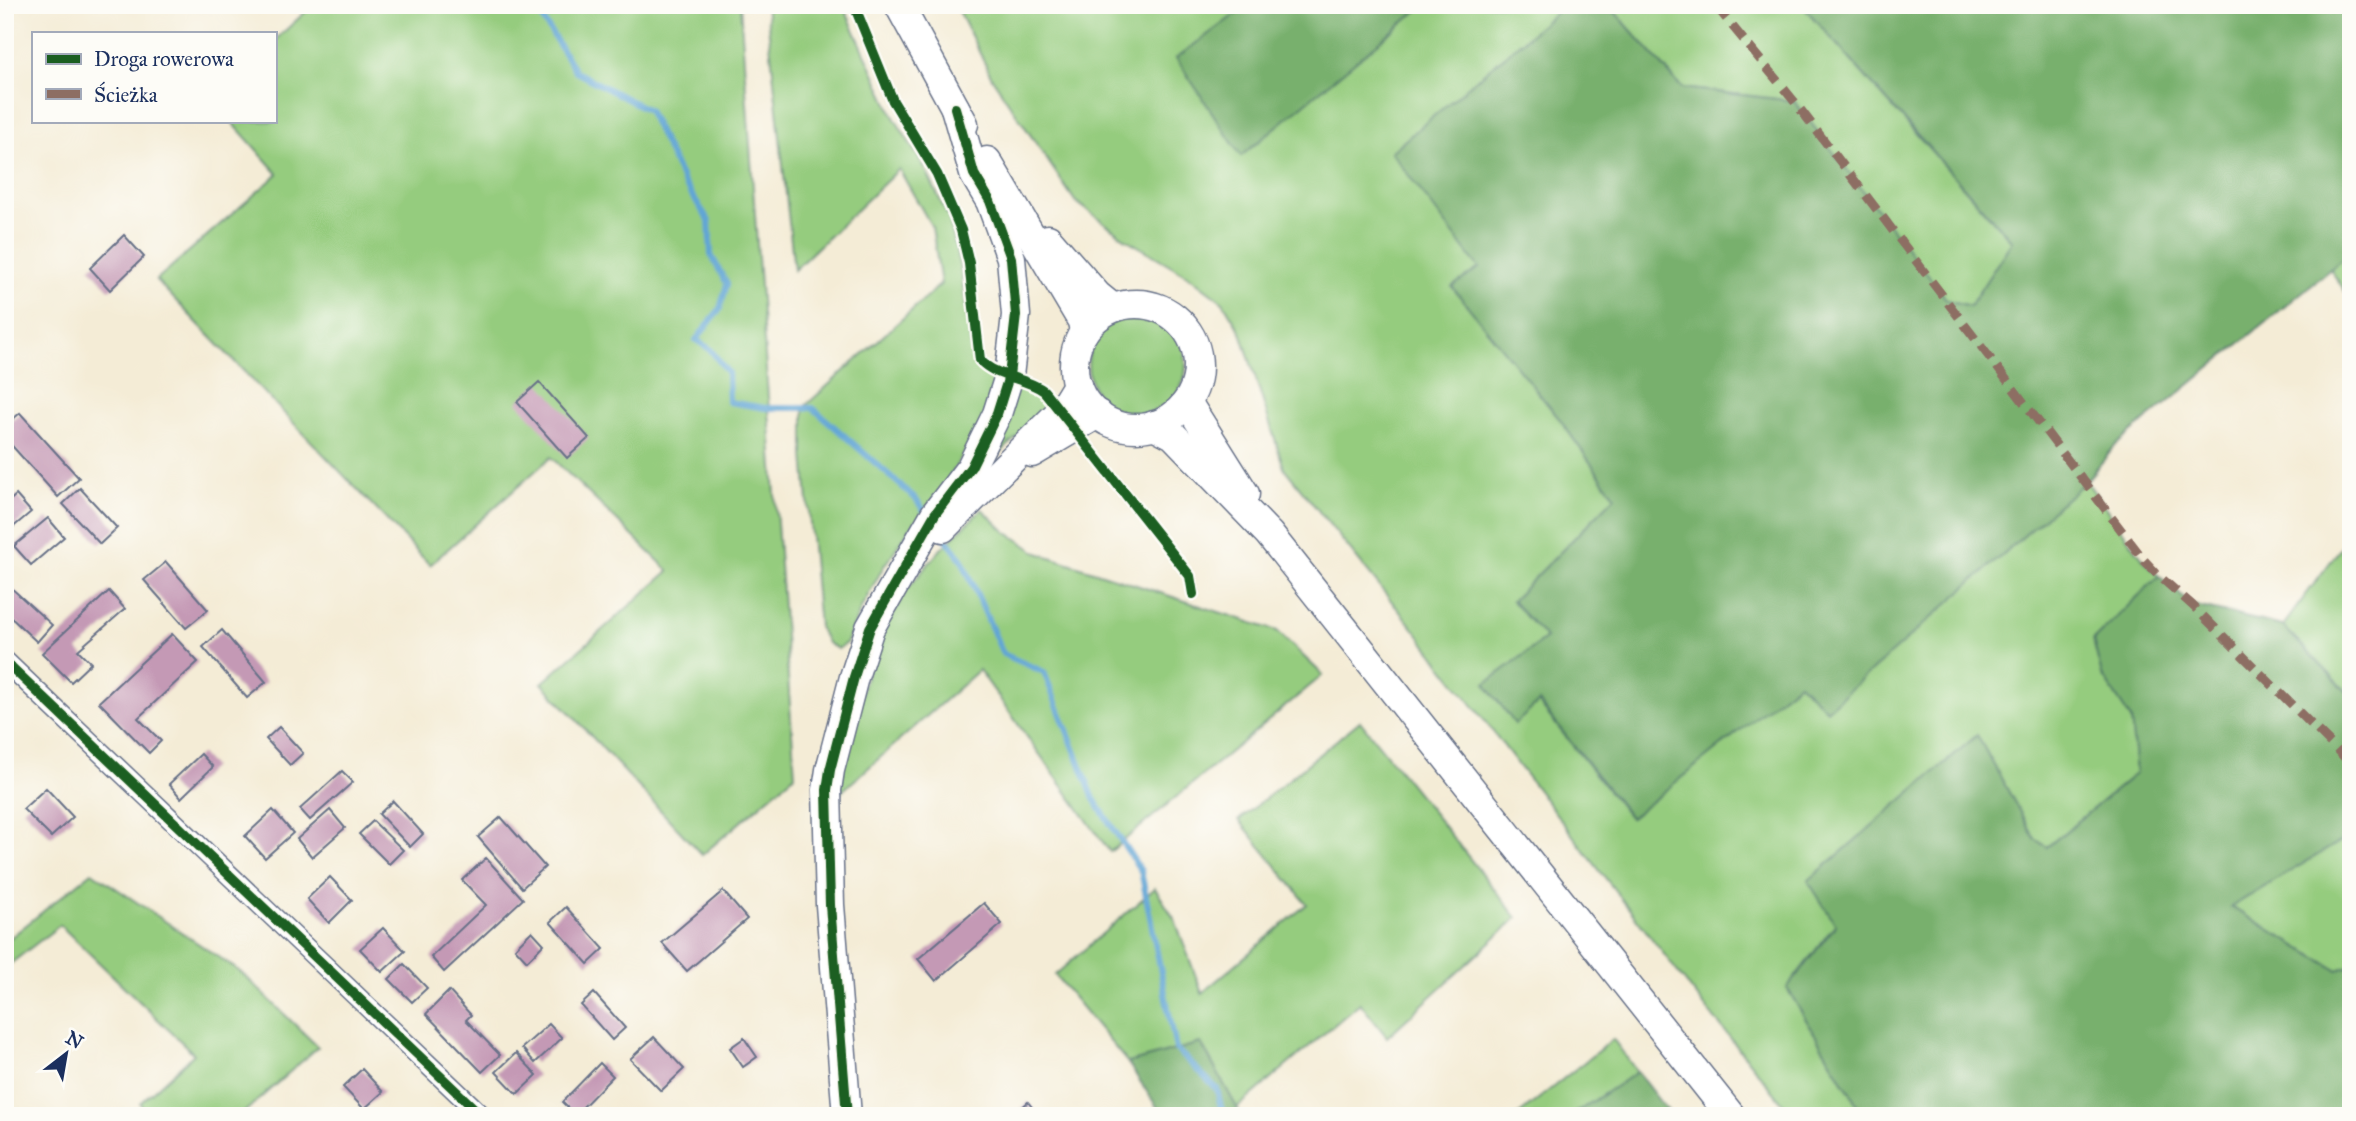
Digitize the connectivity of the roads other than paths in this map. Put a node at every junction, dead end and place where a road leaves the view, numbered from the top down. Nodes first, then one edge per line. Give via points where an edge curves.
1 (899, 5) edge
2 (955, 108) junction
3 (1006, 190) junction
4 (1113, 308) junction
5 (1084, 332) junction
6 (1077, 385) junction
7 (1186, 402) junction
8 (1098, 414) junction
9 (1154, 425) junction
10 (1005, 468) junction
11 (937, 526) junction
12 (1269, 534) junction
13 (5, 661) edge
14 (482, 1116) edge
15 (848, 1116) edge
16 (1731, 1116) edge

1 - 2 main road
2 - 3 main road
2 - 11 main road via 974,174 990,201 1011,258 1016,315 1009,376 997,414
3 - 4 main road
3 - 5 main road via 1082,321
4 - 5 main road
4 - 7 main road via 1152,306 1185,328 1198,365
5 - 6 main road via 1075,358
6 - 8 main road
6 - 10 main road via 1061,411
7 - 9 main road via 1167,420
7 - 12 main road
8 - 9 main road via 1124,427
8 - 10 main road
9 - 12 main road via 1172,435
10 - 11 main road
11 - 15 main road via 878,612 864,645 830,770 830,905
12 - 16 main road
13 - 14 street

